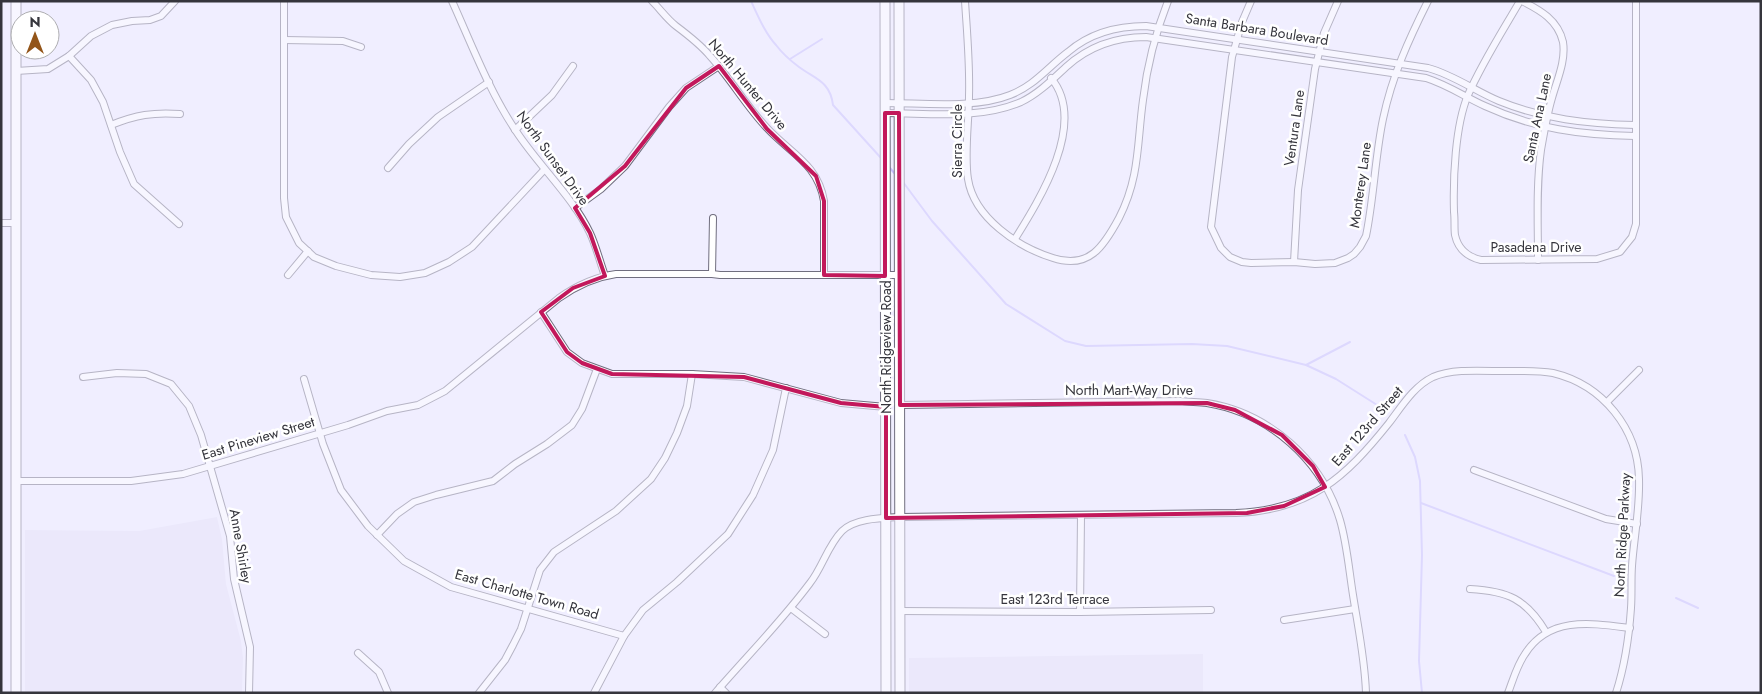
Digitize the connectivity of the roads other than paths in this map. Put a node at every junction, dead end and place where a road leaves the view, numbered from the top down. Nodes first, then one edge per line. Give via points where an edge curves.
1 (16, 1) edge
2 (175, 1) edge
3 (284, 1) edge
4 (452, 1) edge
5 (652, 1) edge
6 (884, 1) edge
7 (899, 1) edge
8 (965, 1) edge
9 (1168, 1) edge
10 (1251, 1) edge
11 (1338, 1) edge
12 (1428, 1) edge
13 (1521, 1) edge
14 (1636, 1) edge
15 (1158, 27) junction
16 (1155, 37) junction
17 (1237, 39) junction
18 (284, 40) junction
19 (361, 48) dead end
20 (1234, 49) junction
21 (1320, 51) junction
22 (69, 56) junction
23 (1317, 61) junction
24 (1399, 63) junction
25 (573, 66) dead end
26 (719, 66) junction
27 (16, 71) junction
28 (1046, 72) junction
29 (1395, 73) junction
30 (1052, 80) junction
31 (489, 82) junction
32 (1472, 88) junction
33 (1468, 97) junction
34 (885, 103) junction
35 (899, 103) junction
36 (969, 103) junction
37 (885, 113) junction
38 (899, 113) junction
39 (969, 113) junction
40 (180, 114) dead end
41 (1548, 117) junction
42 (111, 125) junction
43 (1635, 125) junction
44 (1546, 128) junction
45 (515, 130) junction
46 (1635, 136) junction
47 (388, 168) dead end
48 (544, 170) junction
49 (575, 208) junction
50 (713, 218) dead end
51 (16, 222) junction
52 (1, 223) edge
53 (179, 224) dead end
54 (1016, 239) junction
55 (308, 251) junction
56 (1538, 260) junction
57 (1294, 262) junction
58 (712, 274) junction
59 (288, 275) dead end
60 (824, 275) junction
61 (604, 276) junction
62 (885, 276) junction
63 (899, 276) junction
64 (541, 312) junction
65 (597, 369) junction
66 (1639, 370) dead end
67 (692, 374) junction
68 (83, 378) dead end
69 (304, 379) dead end
70 (786, 388) junction
71 (1606, 402) junction
72 (900, 404) junction
73 (886, 407) junction
74 (320, 433) junction
75 (210, 466) junction
76 (1474, 470) dead end
77 (16, 481) junction
78 (1325, 487) junction
79 (1080, 515) junction
80 (900, 517) junction
81 (886, 518) junction
82 (1637, 524) junction
83 (377, 535) junction
84 (1470, 589) dead end
85 (791, 608) junction
86 (527, 609) junction
87 (1355, 609) junction
88 (1211, 610) dead end
89 (899, 611) junction
90 (1080, 612) junction
91 (1284, 620) dead end
92 (1630, 628) junction
93 (1546, 632) junction
94 (825, 634) dead end
95 (624, 636) junction
96 (358, 653) dead end
97 (717, 690) edge
98 (16, 693) edge
99 (249, 693) edge
100 (388, 693) edge
101 (480, 693) edge
102 (594, 693) edge
103 (726, 693) edge
104 (886, 693) edge
105 (900, 693) edge
106 (1366, 693) edge
107 (1508, 693) edge
108 (1616, 693) edge

1 - 27 main road
2 - 22 street via 161,16 112,25 91,36
3 - 18 street
4 - 31 street, North Sunset Drive
5 - 26 street, North Hunter Drive
6 - 34 main road, North Ridgeview Road
7 - 35 main road, North Ridgeview Road
8 - 36 street, Sierra Circle
9 - 15 street, Sierra Circle
10 - 17 street, Monterey Lane
11 - 21 street, Ventura Lane
12 - 24 street, Monterey Lane
13 - 32 street, Pasadena Drive
13 - 41 street, Santa Ana Lane via 1549,17 1563,42 1563,61
14 - 43 street, Pasadena Drive
15 - 16 street, Sierra Circle
15 - 17 street, Santa Barbara Boulevard
15 - 28 street, Santa Barbara Boulevard via 1132,26 1097,35 1072,49
16 - 20 street, Santa Barbara Boulevard
16 - 30 street, Santa Barbara Boulevard via 1122,38 1100,45 1079,56
16 - 54 street, Sierra Circle via 1146,75 1134,178 1122,211 1100,248 1083,259 1063,261 1031,249
17 - 20 street, Monterey Lane
17 - 21 street, Santa Barbara Boulevard
18 - 19 street via 343,41
18 - 55 street via 286,217 299,243
20 - 23 street, Santa Barbara Boulevard
20 - 57 street, Monterey Lane via 1211,227 1221,248 1236,260
21 - 23 street, Ventura Lane
21 - 24 street, Santa Barbara Boulevard
22 - 27 street via 48,68
22 - 42 street via 91,80
23 - 29 street, Santa Barbara Boulevard
23 - 57 street, Ventura Lane via 1298,190
24 - 29 street, Monterey Lane
24 - 32 street, Santa Barbara Boulevard via 1438,71
25 - 45 street via 552,96
26 - 49 street via 686,88 626,166
26 - 60 street, North Hunter Drive via 762,123 816,176 824,201
27 - 51 main road
28 - 30 street
28 - 36 street, Santa Barbara Boulevard via 1011,95
29 - 33 street, Santa Barbara Boulevard via 1436,81
29 - 57 street, Monterey Lane via 1381,125 1368,228 1363,242 1354,254 1342,261
30 - 39 street, Santa Barbara Boulevard via 1013,105
30 - 54 street via 1061,94 1063,107 1059,155 1044,190
31 - 45 street, North Sunset Drive
31 - 47 street via 438,117
32 - 33 street, Pasadena Drive
32 - 41 street, Santa Barbara Boulevard
33 - 44 street, Santa Barbara Boulevard via 1498,112
33 - 56 street, Pasadena Drive via 1458,138 1455,235 1464,252 1475,259
34 - 35 street, Santa Barbara Boulevard
34 - 37 main road, North Ridgeview Road
35 - 36 street, Santa Barbara Boulevard
35 - 38 main road, North Ridgeview Road
36 - 39 street, Sierra Circle
37 - 38 street, Santa Barbara Boulevard
37 - 62 main road, North Ridgeview Road
38 - 39 street, Santa Barbara Boulevard
38 - 63 main road, North Ridgeview Road
39 - 54 street, Sierra Circle via 968,170 974,198 987,216
40 - 42 street via 150,113
41 - 43 street, Santa Barbara Boulevard
41 - 44 street, Santa Ana Lane
42 - 53 street via 134,184
43 - 46 street, Pasadena Drive
44 - 46 street, Santa Barbara Boulevard via 1582,134
44 - 56 street, Santa Ana Lane via 1539,167
45 - 48 street, North Sunset Drive
46 - 56 street, Pasadena Drive via 1636,224 1626,246 1614,255 1598,259
48 - 49 street, North Sunset Drive
48 - 55 street via 472,247 426,273 400,277 371,275 336,266
49 - 61 street, North Sunset Drive via 590,233
50 - 58 street
51 - 52 street
51 - 77 main road
55 - 59 street
58 - 60 street
58 - 61 street
60 - 62 street
61 - 64 street, East Pineview Street via 558,298
62 - 63 street
62 - 73 main road, North Ridgeview Road
63 - 72 main road, North Ridgeview Road
64 - 65 street via 568,352 582,364
64 - 74 street, East Pineview Street via 445,391 418,404 387,410
65 - 67 street via 612,374
65 - 83 street via 582,409 572,425 547,444 493,482 414,502
66 - 71 street
67 - 70 street via 744,377
67 - 86 street via 687,406 677,433 651,479 616,511 554,552 540,570
68 - 75 street, Anne Shirley via 117,372 146,374 170,384 189,406
69 - 74 street, East Charlotte Town Road
70 - 73 street via 841,403
70 - 95 street via 773,450 753,495 728,534 643,610
71 - 78 street, East 123rd Street via 1581,384 1552,373 1445,374 1416,389 1362,456
71 - 82 street, North Ridge Parkway via 1623,423 1635,449 1639,478
72 - 78 street, North Mart-Way Drive via 1207,403 1251,417 1282,435 1313,466
72 - 80 main road, North Ridgeview Road
73 - 81 main road, North Ridgeview Road
74 - 75 street, East Pineview Street
74 - 83 street, East Charlotte Town Road via 341,490
75 - 77 street, East Pineview Street via 182,474 131,481
75 - 99 street, Anne Shirley via 230,536 234,579 250,647
76 - 82 street via 1606,519
77 - 98 main road
78 - 79 street, East 123rd Street via 1296,502 1259,512
78 - 87 street, North Mart-Way Drive via 1343,531
79 - 80 street, East 123rd Street
79 - 90 street
80 - 81 street
80 - 89 main road, North Ridgeview Road
81 - 85 street via 862,521 842,530 812,581
81 - 104 main road, North Ridgeview Road
82 - 92 street, North Ridge Parkway
83 - 86 street, East Charlotte Town Road via 404,561 451,587
84 - 93 street via 1490,590 1513,597 1530,610
85 - 94 street
85 - 97 street
86 - 95 street, East Charlotte Town Road
86 - 101 street via 505,660
87 - 91 street
87 - 106 street, North Mart-Way Drive
88 - 90 street, East 123rd Terrace
89 - 90 street, East 123rd Terrace
89 - 105 main road, North Ridgeview Road
92 - 93 street via 1573,624
92 - 108 street, North Ridge Parkway
93 - 107 street via 1525,653
95 - 102 street
96 - 100 street via 379,672
97 - 103 street

